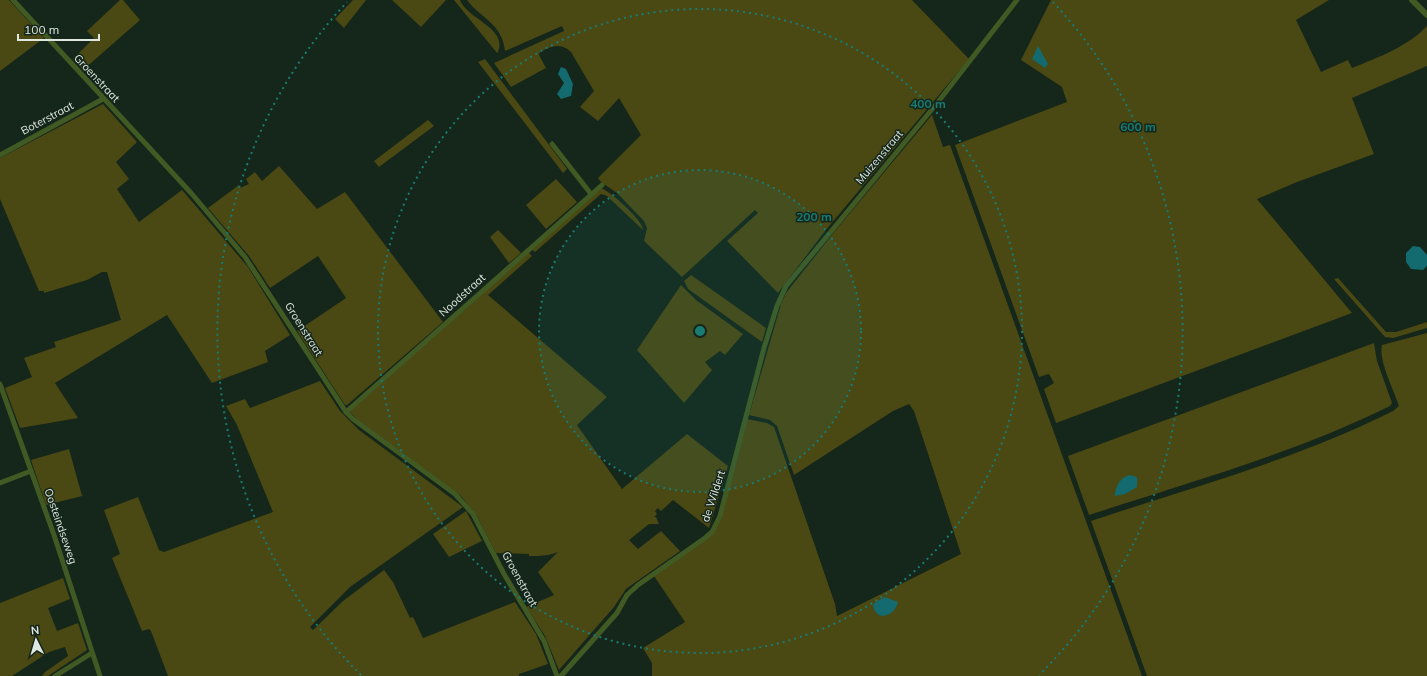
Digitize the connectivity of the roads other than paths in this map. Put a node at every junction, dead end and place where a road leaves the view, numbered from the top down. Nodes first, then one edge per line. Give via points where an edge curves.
1 (13, 0) edge
2 (1017, 0) edge
3 (1412, 0) edge
4 (1427, 16) edge
5 (102, 98) junction
6 (552, 144) dead end
7 (0, 155) edge
8 (602, 185) dead end
9 (591, 194) junction
10 (769, 333) joint
11 (0, 384) edge
12 (346, 412) junction
13 (31, 471) junction
14 (0, 483) edge
15 (92, 653) junction
16 (55, 676) edge
17 (100, 676) edge
18 (557, 676) edge
19 (561, 676) edge

1 - 5 street, Groenstraat
2 - 10 street, Muizenstraat via 938,102 786,286
3 - 4 street
5 - 7 street, Boterstraat
5 - 12 street, Groenstraat via 192,194 245,257
6 - 9 street
8 - 9 street, Noodstraat
9 - 12 street, Noodstraat
10 - 19 street, de Wildert via 720,516 712,532 627,595 617,613
11 - 13 street, Oosteindseweg
12 - 18 street, Groenstraat via 465,504 544,641
13 - 14 street
13 - 15 street, Oosteindseweg
15 - 16 street
15 - 17 street, Oosteindseweg

